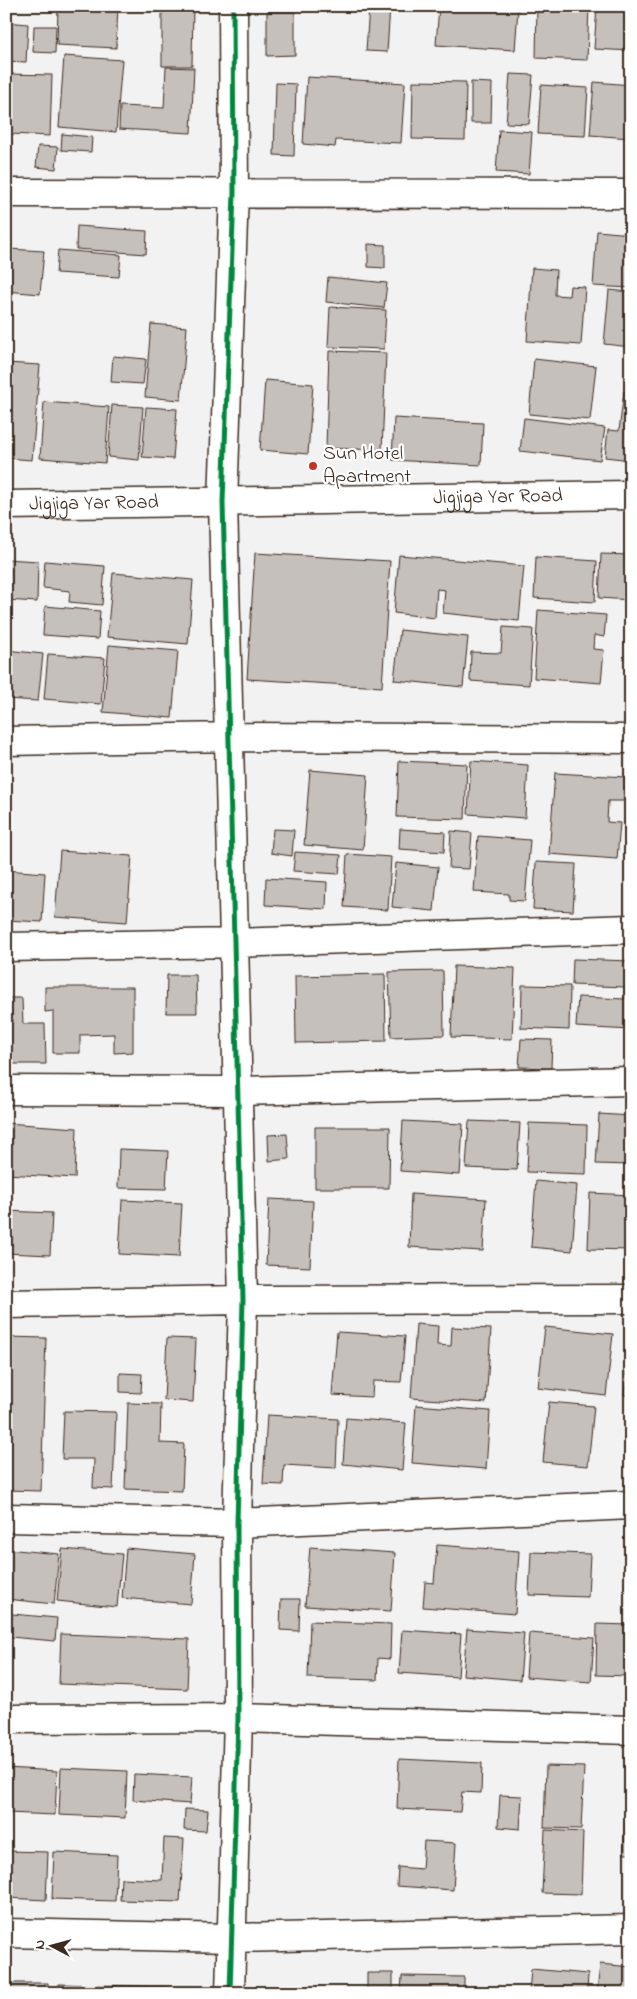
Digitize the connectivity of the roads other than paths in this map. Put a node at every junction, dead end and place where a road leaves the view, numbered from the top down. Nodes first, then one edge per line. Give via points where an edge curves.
1 (233, 6) edge
2 (234, 193) junction
3 (6, 194) edge
4 (631, 194) edge
5 (631, 496) edge
6 (223, 502) junction
7 (6, 505) edge
8 (230, 737) junction
9 (631, 739) edge
10 (6, 741) edge
11 (631, 929) edge
12 (236, 943) junction
13 (6, 947) edge
14 (631, 1081) edge
15 (6, 1090) edge
16 (238, 1091) junction
17 (631, 1299) edge
18 (243, 1300) junction
19 (6, 1304) edge
20 (631, 1504) edge
21 (6, 1518) edge
22 (237, 1523) junction
23 (238, 1718) junction
24 (6, 1719) edge
25 (631, 1730) edge
26 (631, 1929) edge
27 (6, 1933) edge
28 (232, 1938) junction
29 (230, 1993) edge

1 - 2 street
2 - 3 street
2 - 4 street
2 - 6 street
5 - 6 street, Jigjiga Yar Road
6 - 7 street, Jigjiga Yar Road
6 - 8 street
8 - 9 street
8 - 10 street
8 - 12 street
11 - 12 street
12 - 13 street
12 - 16 street
14 - 16 street
15 - 16 street
16 - 18 street
17 - 18 street
18 - 19 street
18 - 22 street
20 - 22 street
21 - 22 street
22 - 23 street
23 - 24 street
23 - 25 street
23 - 28 street
26 - 28 street
27 - 28 street
28 - 29 street

